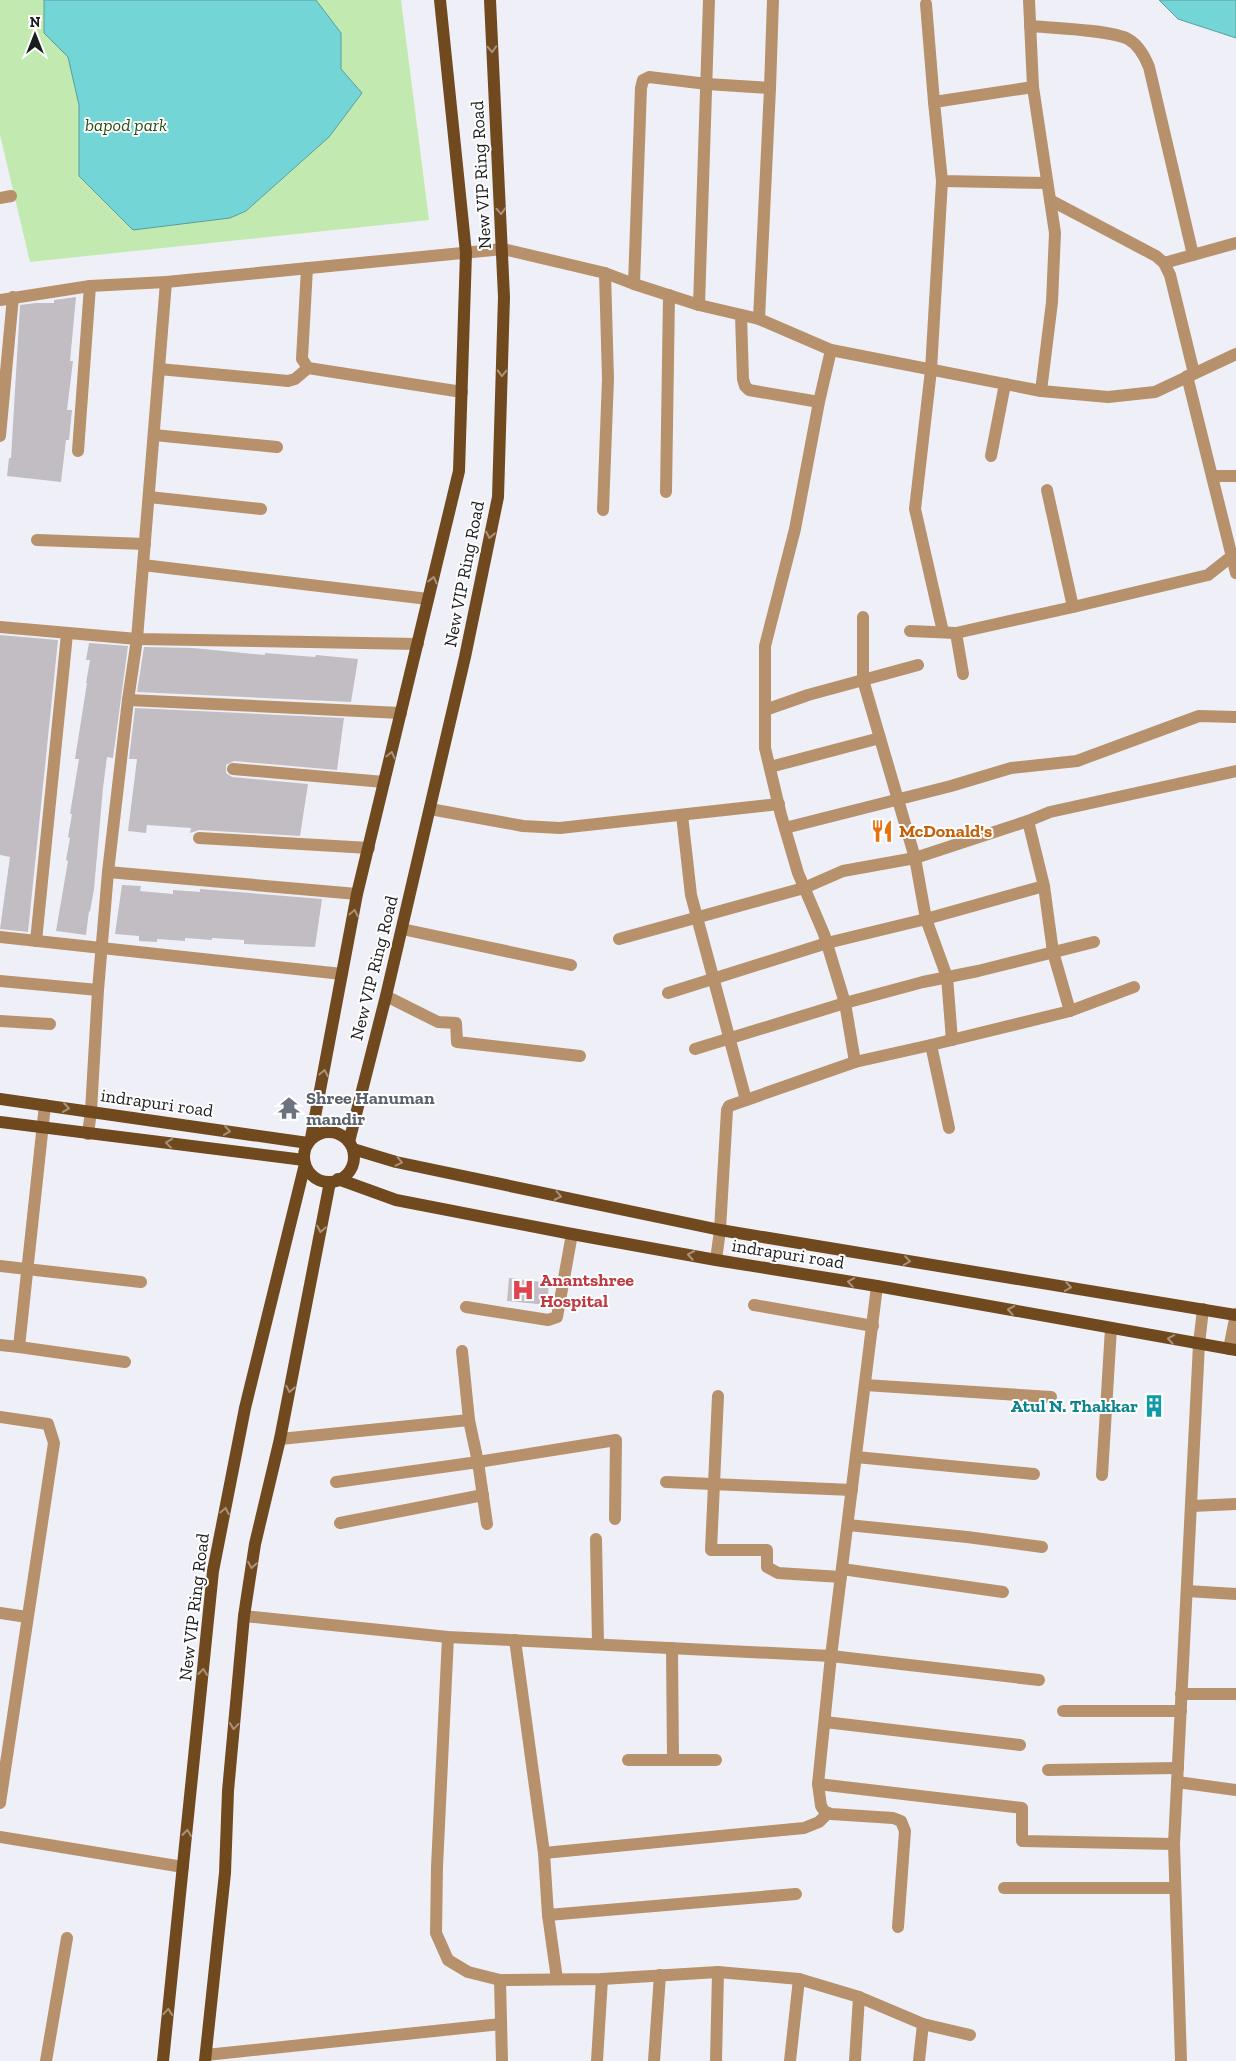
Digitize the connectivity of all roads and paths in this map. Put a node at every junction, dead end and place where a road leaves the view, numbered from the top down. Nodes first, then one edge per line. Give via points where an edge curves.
1 (440, 0) edge
2 (490, 0) edge
3 (709, 0) edge
4 (773, 0) edge
5 (1029, 0) edge
6 (926, 4) dead end
7 (1030, 26) junction
8 (707, 84) junction
9 (1033, 87) junction
10 (770, 88) junction
11 (934, 102) junction
12 (942, 181) junction
13 (1047, 183) junction
14 (1050, 200) junction
15 (1236, 243) edge
16 (503, 249) junction
17 (466, 253) junction
18 (1192, 255) junction
19 (1164, 263) junction
20 (307, 268) junction
21 (605, 273) junction
22 (166, 282) junction
23 (634, 284) junction
24 (90, 286) junction
25 (670, 295) junction
26 (13, 297) junction
27 (0, 300) edge
28 (699, 305) junction
29 (741, 315) junction
30 (759, 319) junction
31 (831, 350) junction
32 (1236, 354) edge
33 (308, 368) junction
34 (159, 369) junction
35 (931, 370) junction
36 (1191, 374) junction
37 (1005, 384) junction
38 (1041, 391) junction
39 (462, 392) junction
40 (819, 402) junction
41 (0, 436) edge
42 (154, 436) junction
43 (277, 447) dead end
44 (78, 451) dead end
45 (991, 456) dead end
46 (1212, 476) junction
47 (1236, 476) edge
48 (1047, 490) dead end
49 (666, 492) dead end
50 (149, 497) junction
51 (261, 509) dead end
52 (603, 510) dead end
53 (37, 540) dead end
54 (145, 544) junction
55 (143, 565) junction
56 (1234, 566) edge
57 (428, 600) junction
58 (1073, 607) junction
59 (863, 617) dead end
60 (0, 628) edge
61 (910, 631) dead end
62 (943, 632) junction
63 (956, 633) junction
64 (67, 634) junction
65 (137, 639) junction
66 (418, 644) junction
67 (918, 665) dead end
68 (963, 674) dead end
69 (863, 680) junction
70 (128, 700) junction
71 (765, 710) junction
72 (401, 713) junction
73 (1236, 717) edge
74 (880, 738) junction
75 (770, 767) junction
76 (233, 769) dead end
77 (1236, 771) edge
78 (384, 782) junction
79 (897, 799) junction
80 (779, 804) junction
81 (430, 809) junction
82 (682, 815) junction
83 (1028, 821) junction
84 (785, 828) junction
85 (198, 838) dead end
86 (369, 848) junction
87 (915, 858) junction
88 (108, 872) junction
89 (1044, 886) junction
90 (804, 888) junction
91 (357, 894) junction
92 (697, 918) junction
93 (926, 919) junction
94 (402, 929) junction
95 (0, 937) edge
96 (620, 939) dead end
97 (36, 941) junction
98 (1094, 942) dead end
99 (827, 943) junction
100 (101, 948) junction
101 (1053, 952) junction
102 (571, 965) dead end
103 (342, 974) junction
104 (947, 977) junction
105 (714, 978) junction
106 (0, 981) edge
107 (1134, 988) dead end
108 (98, 990) junction
109 (668, 992) dead end
110 (386, 996) junction
111 (845, 1003) junction
112 (1070, 1011) junction
113 (0, 1021) edge
114 (50, 1024) dead end
115 (730, 1038) junction
116 (952, 1040) junction
117 (931, 1045) junction
118 (695, 1049) dead end
119 (580, 1056) dead end
120 (855, 1062) junction
121 (0, 1099) edge
122 (746, 1100) junction
123 (45, 1105) junction
124 (91, 1112) junction
125 (0, 1122) edge
126 (43, 1128) junction
127 (949, 1128) dead end
128 (88, 1134) junction
129 (310, 1140) junction
130 (351, 1146) junction
131 (304, 1162) junction
132 (334, 1181) junction
133 (720, 1230) junction
134 (572, 1234) junction
135 (716, 1260) junction
136 (0, 1266) edge
137 (29, 1269) junction
138 (141, 1282) dead end
139 (877, 1286) junction
140 (754, 1305) dead end
141 (466, 1307) dead end
142 (1203, 1310) junction
143 (1236, 1315) edge
144 (873, 1326) junction
145 (1112, 1328) junction
146 (1199, 1344) junction
147 (0, 1345) edge
148 (19, 1347) junction
149 (1233, 1349) edge
150 (462, 1351) dead end
151 (125, 1362) dead end
152 (865, 1385) junction
153 (718, 1396) dead end
154 (1051, 1397) dead end
155 (0, 1417) edge
156 (469, 1420) junction
157 (280, 1439) junction
158 (856, 1457) junction
159 (478, 1462) junction
160 (1034, 1474) dead end
161 (1102, 1475) dead end
162 (336, 1482) dead end
163 (666, 1482) dead end
164 (713, 1484) junction
165 (852, 1490) junction
166 (483, 1495) junction
167 (1236, 1504) edge
168 (1192, 1506) junction
169 (615, 1519) dead end
170 (340, 1523) dead end
171 (487, 1524) dead end
172 (848, 1525) junction
173 (596, 1538) dead end
174 (1042, 1547) dead end
175 (842, 1573) junction
176 (1187, 1591) junction
177 (1003, 1592) dead end
178 (1236, 1594) edge
179 (0, 1613) edge
180 (244, 1616) junction
181 (27, 1617) junction
182 (448, 1637) junction
183 (515, 1640) junction
184 (598, 1644) junction
185 (672, 1648) junction
186 (831, 1656) junction
187 (1038, 1680) dead end
188 (1181, 1694) junction
189 (1236, 1694) edge
190 (1063, 1711) dead end
191 (1181, 1711) junction
192 (824, 1722) junction
193 (1020, 1746) dead end
194 (628, 1760) dead end
195 (673, 1760) junction
196 (716, 1760) dead end
197 (1178, 1768) junction
198 (1048, 1770) dead end
199 (1177, 1782) junction
200 (818, 1784) junction
201 (1236, 1790) edge
202 (0, 1803) edge
203 (828, 1813) junction
204 (0, 1837) edge
205 (1174, 1844) junction
206 (544, 1853) junction
207 (183, 1866) junction
208 (1004, 1888) dead end
209 (1175, 1888) junction
210 (796, 1894) dead end
211 (548, 1914) junction
212 (898, 1927) dead end
213 (67, 1938) dead end
214 (718, 1972) junction
215 (660, 1975) junction
216 (557, 1979) junction
217 (602, 1979) junction
218 (799, 1979) junction
219 (500, 1980) junction
220 (859, 1996) junction
221 (501, 2024) junction
222 (923, 2024) junction
223 (970, 2035) dead end
224 (205, 2058) edge
225 (46, 2061) edge
226 (163, 2061) edge
227 (502, 2061) edge
228 (597, 2061) edge
229 (654, 2061) edge
230 (716, 2061) edge
231 (790, 2061) edge
232 (856, 2061) edge
233 (919, 2061) edge
234 (1182, 2061) edge

1 - 17 main road, New VIP Ring Road
2 -> 16 main road, New VIP Ring Road
3 - 8 street
4 - 10 street
5 - 7 street
6 - 11 street
7 - 9 street
7 - 18 street via 1114,34 1138,48 1149,68
8 - 10 street
8 - 23 street via 650,77 643,80
8 - 28 street
9 - 11 street
9 - 13 street
10 - 30 street
11 - 12 street
12 - 13 street
12 - 35 street
13 - 14 street
14 - 19 street
14 - 38 street via 1055,233 1052,302
15 - 18 street
16 - 17 street
16 - 21 street
16 -> 81 main road, New VIP Ring Road via 498,497
17 - 20 street
17 - 39 main road, New VIP Ring Road
18 - 19 street
19 - 36 street via 1170,275
20 - 22 street
20 - 33 street via 302,359
21 - 23 street
21 - 52 street via 608,379
22 - 24 street
22 - 34 street
23 - 25 street
24 - 26 street
24 - 44 street
25 - 28 street
25 - 49 street
26 - 27 street
26 - 41 street
28 - 29 street
29 - 30 street
29 - 40 street via 743,379 748,390
30 - 31 street
31 - 35 street
31 - 40 street
32 - 36 street
33 - 34 street via 288,381
33 - 39 street
34 - 42 street
35 - 37 street
35 - 62 street via 915,508
36 - 38 street via 1155,392 1108,397
36 - 46 street
37 - 38 street
37 - 45 street
57 -> 39 main road, New VIP Ring Road via 459,471
40 - 71 street via 795,529 765,646
42 - 43 street
42 - 50 street
46 - 47 street
46 - 56 street
48 - 58 street
50 - 51 street
50 - 54 street
53 - 54 street
54 - 55 street
55 - 57 street
55 - 65 street
56 - 58 street
57 - 66 main road, New VIP Ring Road
58 - 63 street
59 - 69 street
60 - 64 street
61 - 62 street
62 - 63 street
63 - 68 street
64 - 65 street
64 - 97 street
65 - 66 street
65 - 70 street
66 - 72 main road, New VIP Ring Road
67 - 69 street
69 - 71 street
69 - 74 street
70 - 72 street
70 - 88 street
71 - 75 street via 765,748
78 -> 72 main road, New VIP Ring Road
73 - 79 street via 1200,716 1077,761 1011,768
74 - 75 street
74 - 79 street
75 - 80 street
76 - 78 street
77 - 83 street via 1050,812
78 - 86 main road, New VIP Ring Road
79 - 84 street
79 - 87 street
80 - 82 street
80 - 84 street
81 - 82 street via 542,828
81 - 94 main road, New VIP Ring Road
82 - 92 street via 691,895
83 - 87 street
83 - 89 street
84 - 90 street
85 - 86 street
86 - 91 main road, New VIP Ring Road
87 - 90 street via 843,872
87 - 93 street
88 - 91 street
88 - 100 street
89 - 93 street
89 - 101 street
90 - 92 street
90 - 99 street
103 -> 91 main road, New VIP Ring Road
92 - 96 street
92 - 105 street
93 - 99 street
93 - 104 street
94 - 102 street
94 - 110 main road, New VIP Ring Road
95 - 97 street
97 - 100 street
98 - 101 street
99 - 105 street
99 - 111 street
100 - 103 street
100 - 108 street
101 - 104 street
101 - 112 street
129 -> 103 main road, New VIP Ring Road
104 - 111 street
104 - 116 street
105 - 109 street
105 - 115 street
106 - 108 street
107 - 112 street
108 - 124 street
110 - 119 street via 438,1022 456,1023 457,1042
110 - 130 main road, New VIP Ring Road
111 - 115 street
111 - 120 street
112 - 116 street
113 - 114 street
115 - 118 street
115 - 122 street
116 - 117 street
117 - 120 street
117 - 127 street
120 - 122 street
121 - 123 main road, indrapuri road
122 - 133 street via 728,1106 727,1110
123 -> 124 main road, indrapuri road
123 - 126 street
124 - 128 street
124 -> 129 main road, indrapuri road
125 - 126 main road
126 - 128 main road
126 - 137 street
131 -> 128 main road
129 - 130 main road via 328,1132 336,1133
129 - 131 main road via 304,1152
130 - 132 main road via 354,1157 349,1172
130 -> 133 main road, indrapuri road via 396,1162
131 - 132 main road via 318,1180
207 -> 131 main road, New VIP Ring Road via 213,1571 245,1408
132 - 134 main road, indrapuri road via 396,1200
132 -> 157 main road
133 - 135 street
133 -> 142 main road, indrapuri road
135 -> 134 main road, indrapuri road
134 - 141 street via 557,1317 548,1320
139 -> 135 main road, indrapuri road
136 - 137 street
137 - 138 street
137 - 148 street
139 - 144 street
145 -> 139 main road, indrapuri road
140 - 144 street
142 - 143 main road, indrapuri road
142 - 146 street
143 - 149 street
144 - 152 street
146 -> 145 main road, indrapuri road
145 - 161 street
146 - 149 main road, indrapuri road
146 - 168 street
147 - 148 street
148 - 151 street
150 - 156 street
152 - 154 street
152 - 158 street
153 - 164 street
155 - 181 street via 48,1424 54,1443
156 - 157 street
156 - 159 street
157 -> 180 main road via 255,1544
158 - 160 street
158 - 165 street
159 - 162 street
159 - 166 street
159 - 169 street via 616,1440
163 - 164 street
164 - 165 street
164 - 175 street via 711,1550 767,1550 767,1568 778,1573
165 - 172 street
166 - 170 street
166 - 171 street
167 - 168 street
168 - 176 street
172 - 174 street
172 - 175 street
173 - 184 street
175 - 177 street
175 - 186 street
176 - 178 street
176 - 188 street
179 - 181 street
180 - 182 street
180 -> 224 main road via 228,1791 225,1873
181 - 202 street
182 - 183 street
182 - 219 street via 436,1933 448,1960 468,1972
183 - 184 street
183 - 206 street
184 - 185 street
185 - 186 street
185 - 195 street
186 - 187 street
186 - 192 street
188 - 189 street
188 - 191 street
190 - 191 street
191 - 197 street
192 - 193 street
192 - 200 street
194 - 195 street
195 - 196 street
197 - 198 street
197 - 199 street
199 - 201 street
199 - 205 street
200 - 203 street via 821,1806
200 - 205 street via 1022,1808 1022,1841
203 - 206 street via 819,1822 804,1828
203 - 212 street via 901,1821 905,1831
204 - 207 street
205 - 209 street
206 - 211 street
226 -> 207 main road, New VIP Ring Road
208 - 209 street
209 - 234 street
210 - 211 street
211 - 216 street
213 - 225 street
214 - 215 street
214 - 218 street
214 - 230 street
215 - 217 street
215 - 229 street
216 - 217 street
216 - 219 street
217 - 228 street
218 - 220 street
218 - 231 street
219 - 221 street
220 - 222 street
220 - 232 street
221 - 224 street
221 - 227 street
222 - 223 street
222 - 233 street

